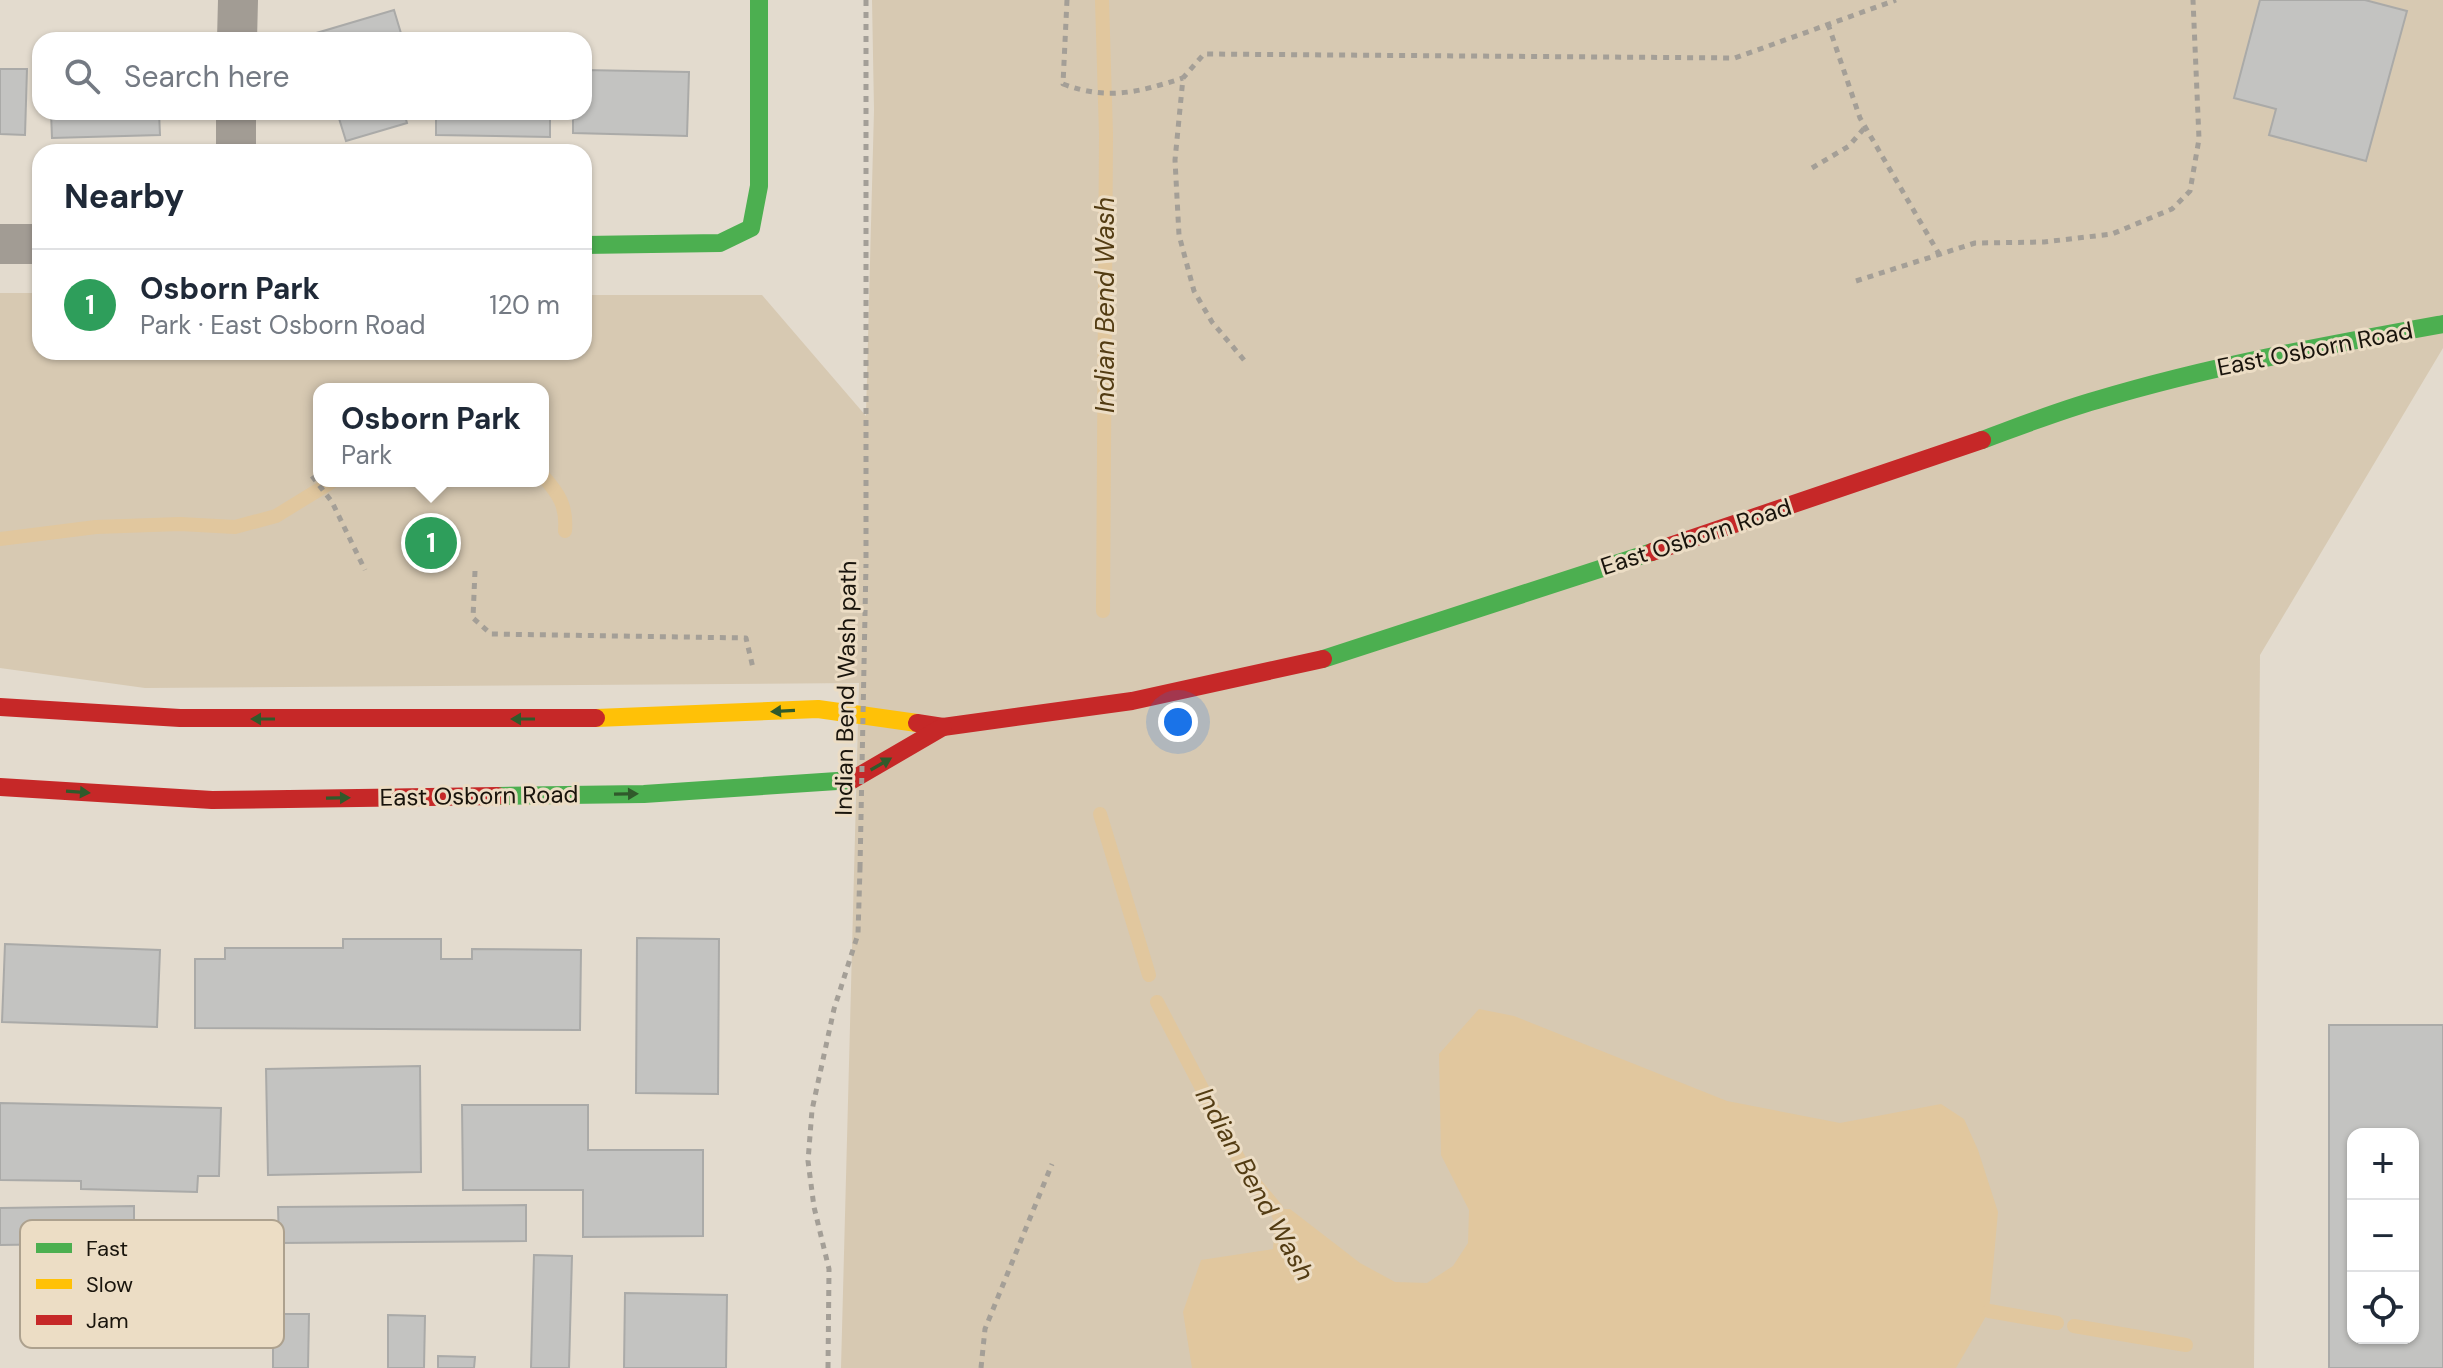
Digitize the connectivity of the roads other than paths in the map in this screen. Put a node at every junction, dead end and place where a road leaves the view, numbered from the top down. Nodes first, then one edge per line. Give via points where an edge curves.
1 (238, 0) edge
2 (759, 0) edge
3 (237, 32) edge
4 (236, 120) edge
5 (236, 144) edge
6 (0, 244) edge
7 (32, 244) edge
8 (592, 245) edge
9 (2443, 324) edge
10 (0, 707) edge
11 (943, 727) junction
12 (0, 787) edge

1 - 3 street
2 - 8 main road via 759,186 751,228 720,243
4 - 5 street
6 - 7 street
9 - 11 main road, East Osborn Road via 2309,348 2096,400 1333,657 1132,701
11 -> 10 main road, East Osborn Road via 818,709 649,718 366,720 160,718
12 -> 11 main road, East Osborn Road via 212,800 644,794 852,780

